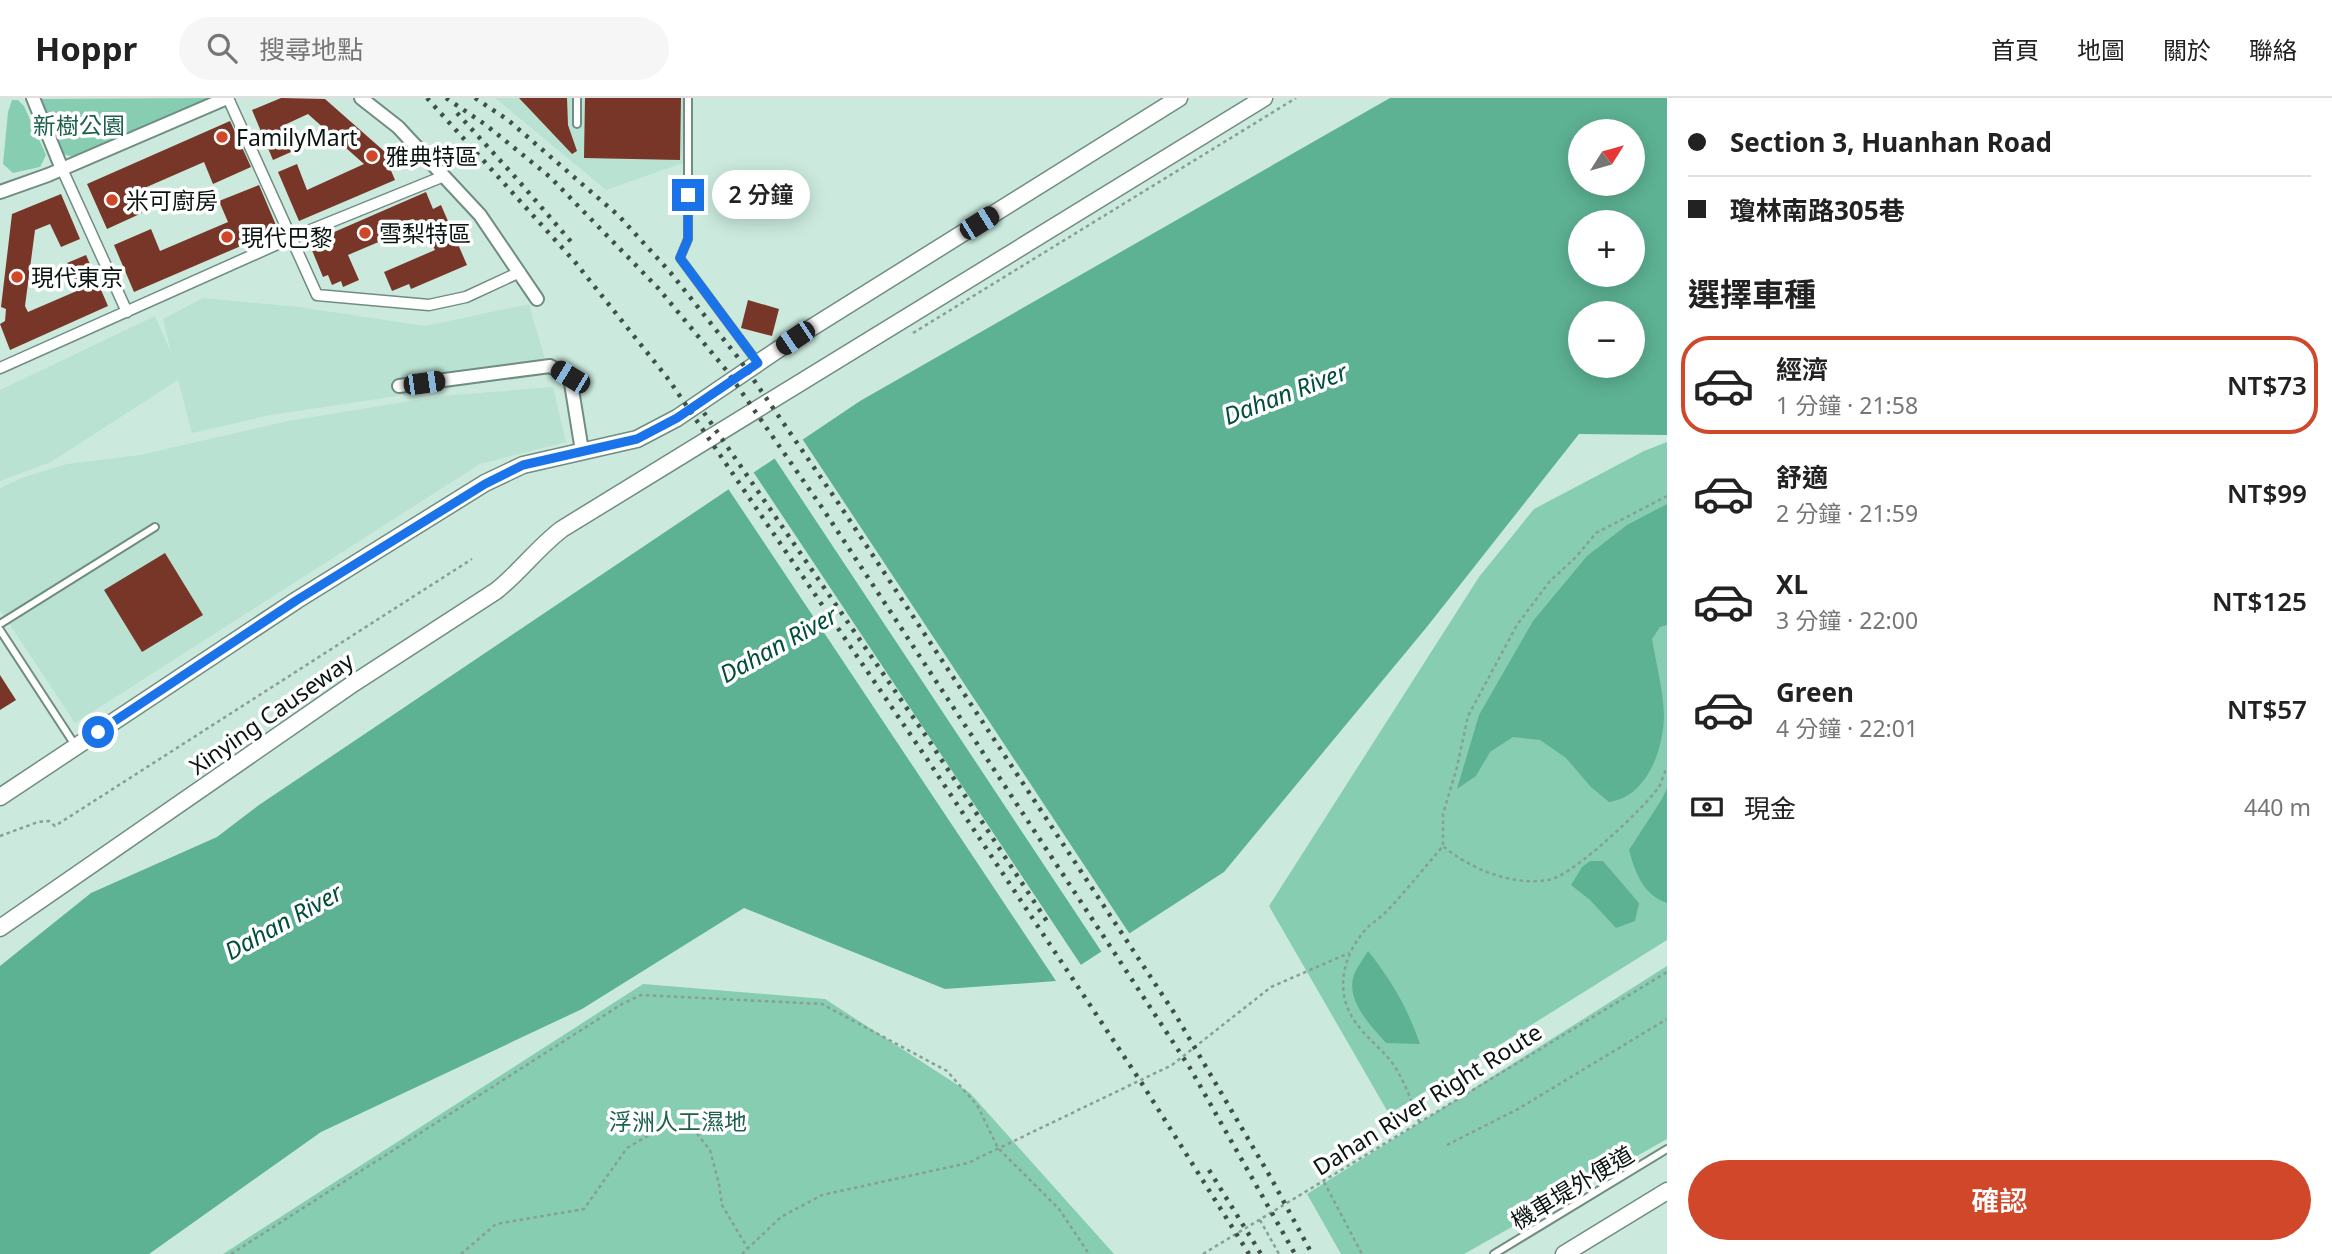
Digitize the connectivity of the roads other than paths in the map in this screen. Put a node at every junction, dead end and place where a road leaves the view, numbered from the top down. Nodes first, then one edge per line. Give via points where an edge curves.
1 (33, 98) edge
2 (227, 98) edge
3 (361, 98) edge
4 (577, 98) edge
5 (688, 98) edge
6 (1179, 98) edge
7 (1264, 98) edge
8 (577, 124) dead end
9 (62, 169) junction
10 (444, 176) junction
11 (0, 192) edge
12 (290, 238) junction
13 (520, 272) junction
14 (537, 299) dead end
15 (127, 312) junction
16 (758, 363) junction
17 (0, 368) edge
18 (398, 386) dead end
19 (582, 451) junction
20 (155, 527) dead end
21 (0, 624) edge
22 (0, 630) edge
23 (76, 747) junction
24 (0, 797) edge
25 (0, 928) edge
26 (1667, 1149) edge
27 (1667, 1191) edge
28 (1494, 1254) edge
29 (1564, 1254) edge

1 - 9 street
2 - 9 street
2 - 12 street
3 - 10 street via 398,127
4 - 8 lane
5 - 16 lane via 688,239 680,258
6 - 16 street
7 - 25 street, Xinying Causeway via 562,529 496,591 354,683
9 - 11 street
9 - 15 street
10 - 12 street
10 - 13 street via 480,215
12 - 13 street via 317,295 429,305 466,297
12 - 15 street
13 - 14 street
15 - 17 street
16 - 19 street via 637,439
18 - 19 street via 551,366 570,377
19 - 23 street via 523,465 485,484 297,600
20 - 21 lane
22 - 23 lane
23 - 24 street
26 - 28 lane, 機車堤外便道
27 - 29 street

